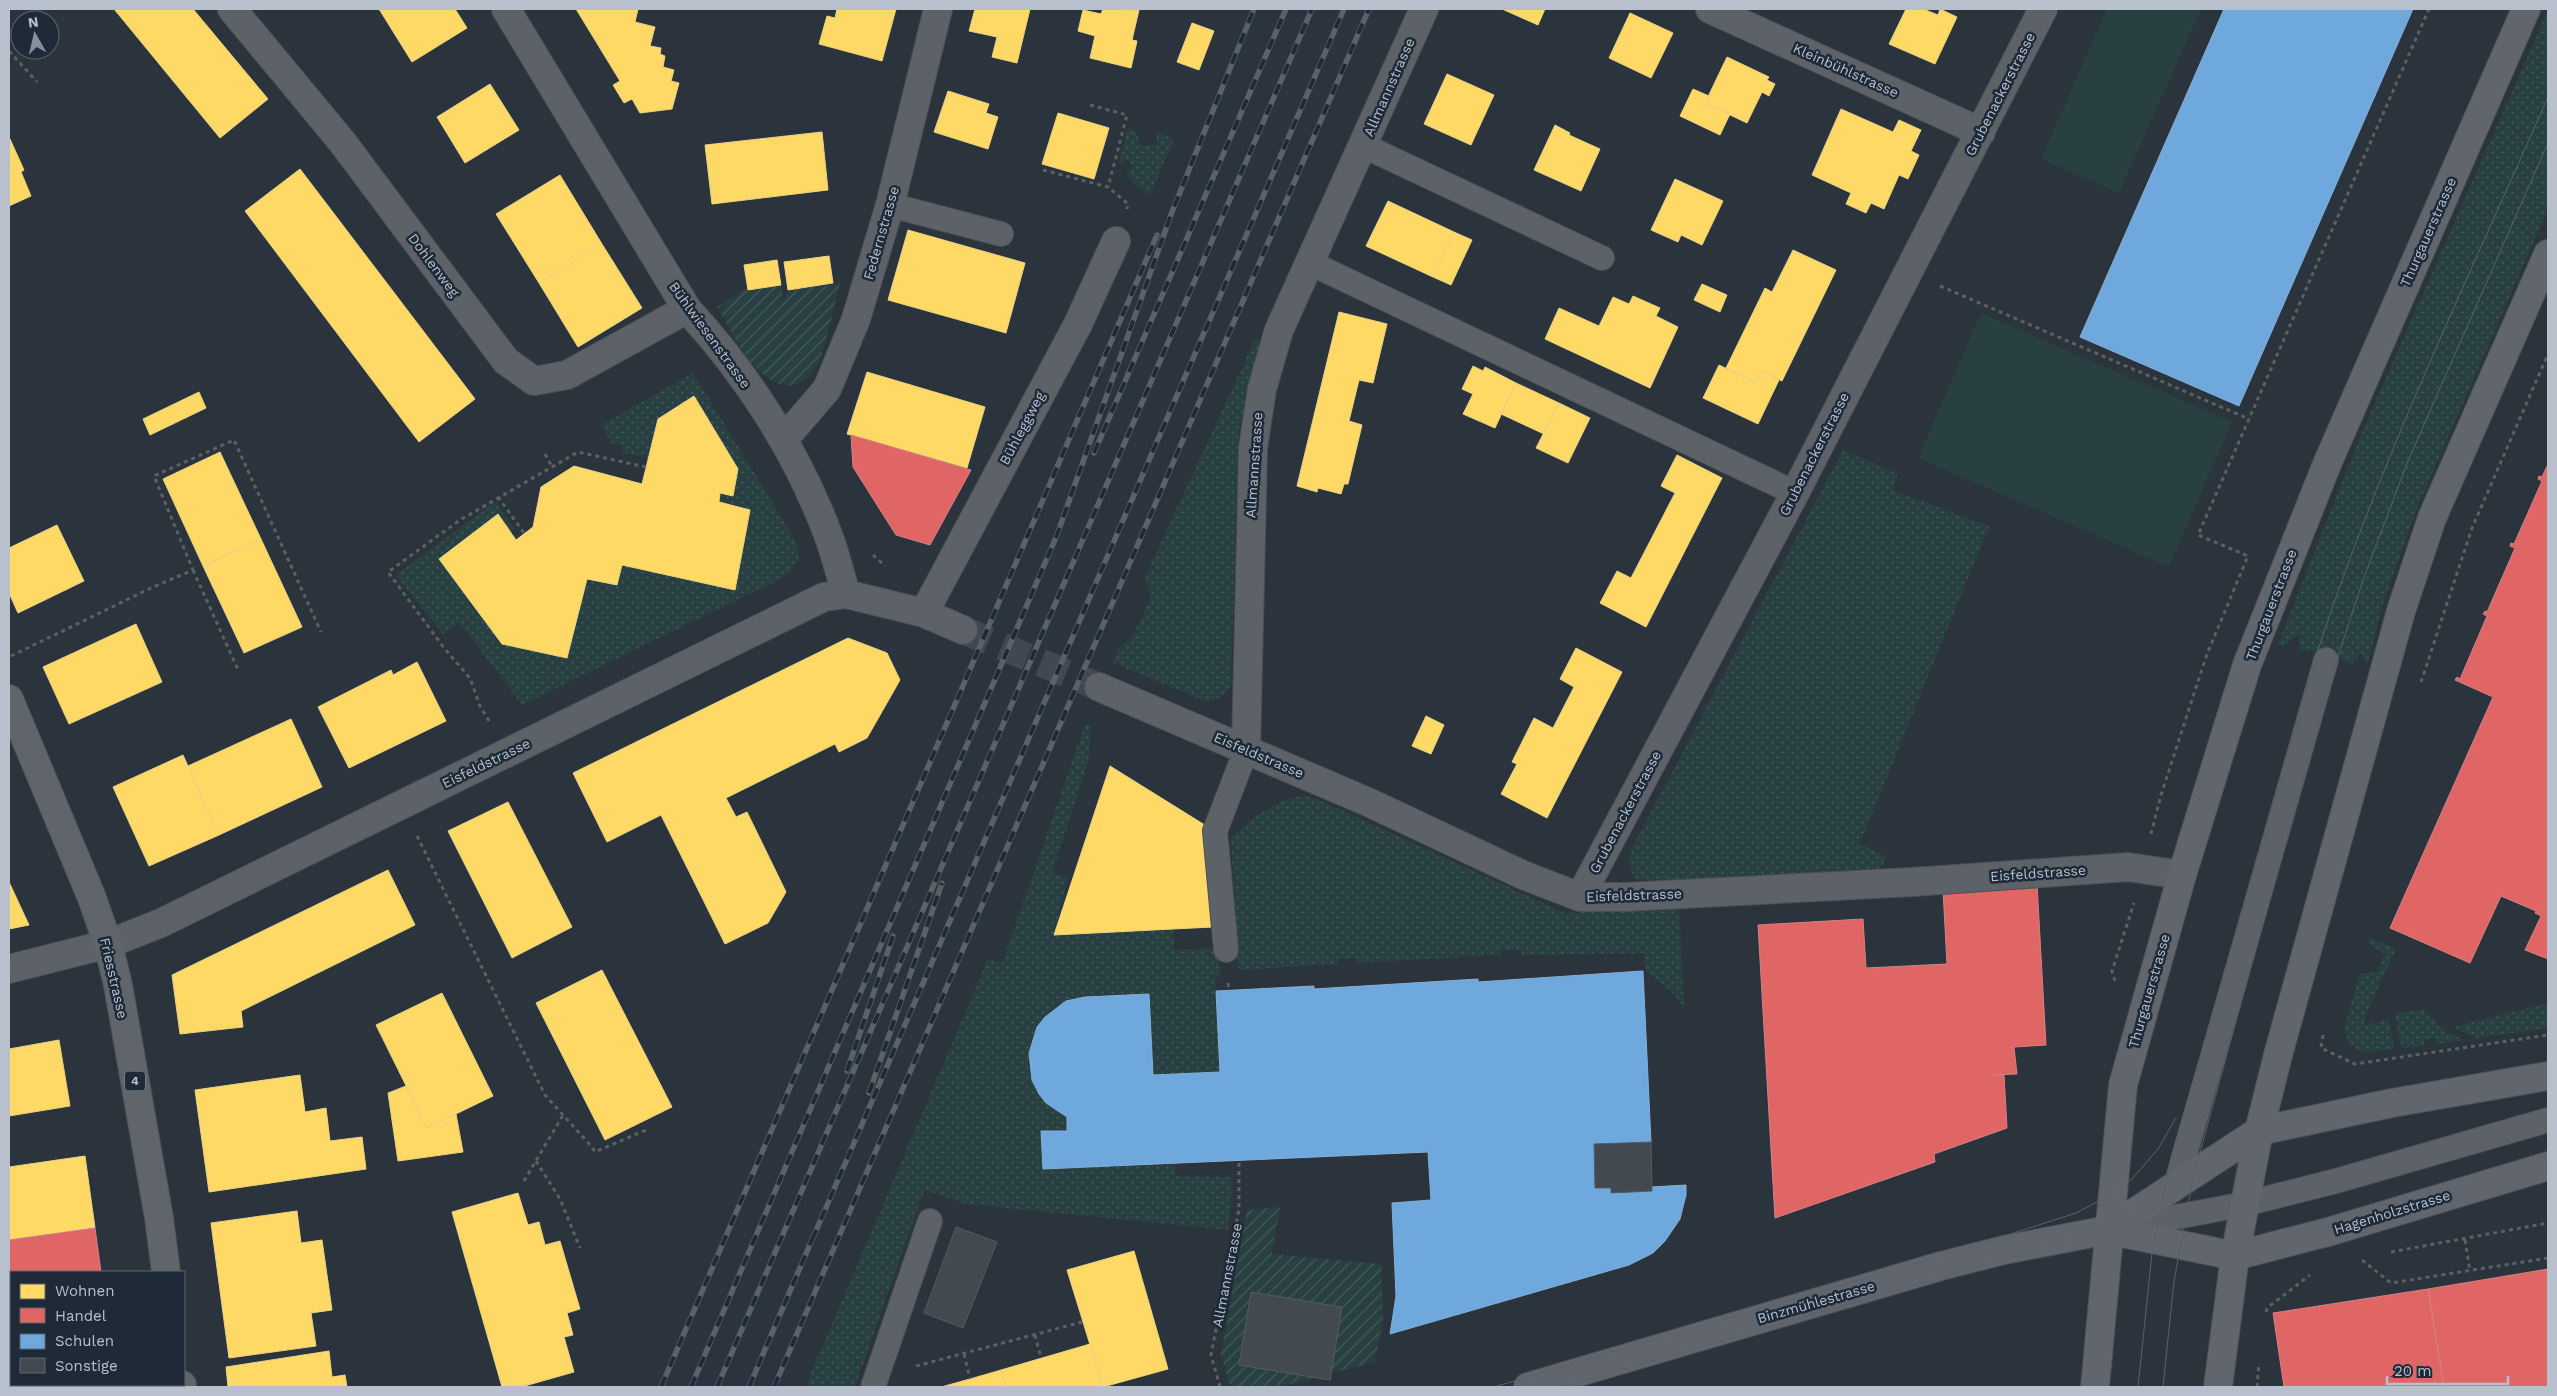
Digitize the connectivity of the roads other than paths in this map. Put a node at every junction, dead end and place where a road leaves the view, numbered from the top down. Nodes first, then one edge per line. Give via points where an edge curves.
1 (232, 9) edge
2 (506, 9) edge
3 (938, 9) edge
4 (1424, 9) edge
5 (2043, 9) edge
6 (2526, 9) edge
7 (1715, 10) edge
8 (1981, 132) junction
9 (1362, 145) junction
10 (890, 206) junction
11 (1001, 234) dead end
12 (1116, 241) dead end
13 (2548, 254) edge
14 (1602, 258) dead end
15 (1308, 262) junction
16 (687, 309) junction
17 (784, 439) junction
18 (1795, 493) junction
19 (846, 594) junction
20 (924, 613) junction
21 (963, 630) tunnel mouth
22 (2326, 660) dead end
23 (1099, 687) tunnel mouth
24 (9, 699) edge
25 (1246, 750) junction
26 (2182, 875) junction
27 (1580, 897) junction
28 (108, 944) junction
29 (1226, 950) dead end
30 (9, 969) edge
31 (2548, 1076) edge
32 (2548, 1120) edge
33 (2259, 1130) junction
34 (2548, 1166) edge
35 (2176, 1185) junction
36 (2245, 1204) junction
37 (930, 1221) dead end
38 (2108, 1230) junction
39 (2235, 1256) junction
40 (166, 1271) edge
41 (874, 1382) edge
42 (1528, 1387) edge
43 (2095, 1387) edge
44 (2218, 1387) edge

1 - 16 street, Dohlenweg via 343,143 506,361 534,382 567,376
2 - 16 street, Bühlwiesenstrasse
3 - 10 street, Federnstrasse
4 - 9 street, Allmannstrasse
5 - 8 street, Grubenackerstrasse
6 - 26 main road, Thurgauerstrasse via 2323,473 2247,665
7 - 8 street, Kleinbühlstrasse
8 - 18 street, Grubenackerstrasse
9 - 14 lane
9 - 15 street, Allmannstrasse
10 - 11 lane
10 - 17 street, Federnstrasse via 856,319 827,390
12 - 20 street, Bühleggweg via 1078,324
13 - 33 main road via 2432,518 2404,602
15 - 18 lane
15 - 25 street, Allmannstrasse via 1279,330 1262,389 1253,448
16 - 17 street, Bühlwiesenstrasse via 717,341
17 - 19 street, Bühlwiesenstrasse via 827,532
18 - 27 street, Grubenackerstrasse
19 - 20 street, Eisfeldstrasse
19 - 28 street, Eisfeldstrasse via 824,597 161,924
20 - 21 street, Eisfeldstrasse
22 - 35 lane
23 - 25 street, Eisfeldstrasse
24 - 28 main road, Friesstrasse / 4
25 - 27 street, Eisfeldstrasse via 1368,802 1522,875
25 - 29 lane, Allmannstrasse via 1215,831
26 - 27 street, Eisfeldstrasse via 2128,867 1893,883
26 - 38 main road, Thurgauerstrasse via 2122,1085
28 - 30 street, Eisfeldstrasse
28 - 40 main road, Friesstrasse / 4 via 122,1004
31 - 33 main road
32 - 36 lane
33 - 35 main road
33 - 36 main road
34 - 39 main road, Hagenholzstrasse via 2328,1232
35 - 38 main road
36 - 38 lane
36 - 39 main road
37 - 41 lane
38 - 39 main road
38 - 42 main road, Binzmühlestrasse via 1941,1266
38 - 43 main road, Thurgauerstrasse
39 - 44 main road

